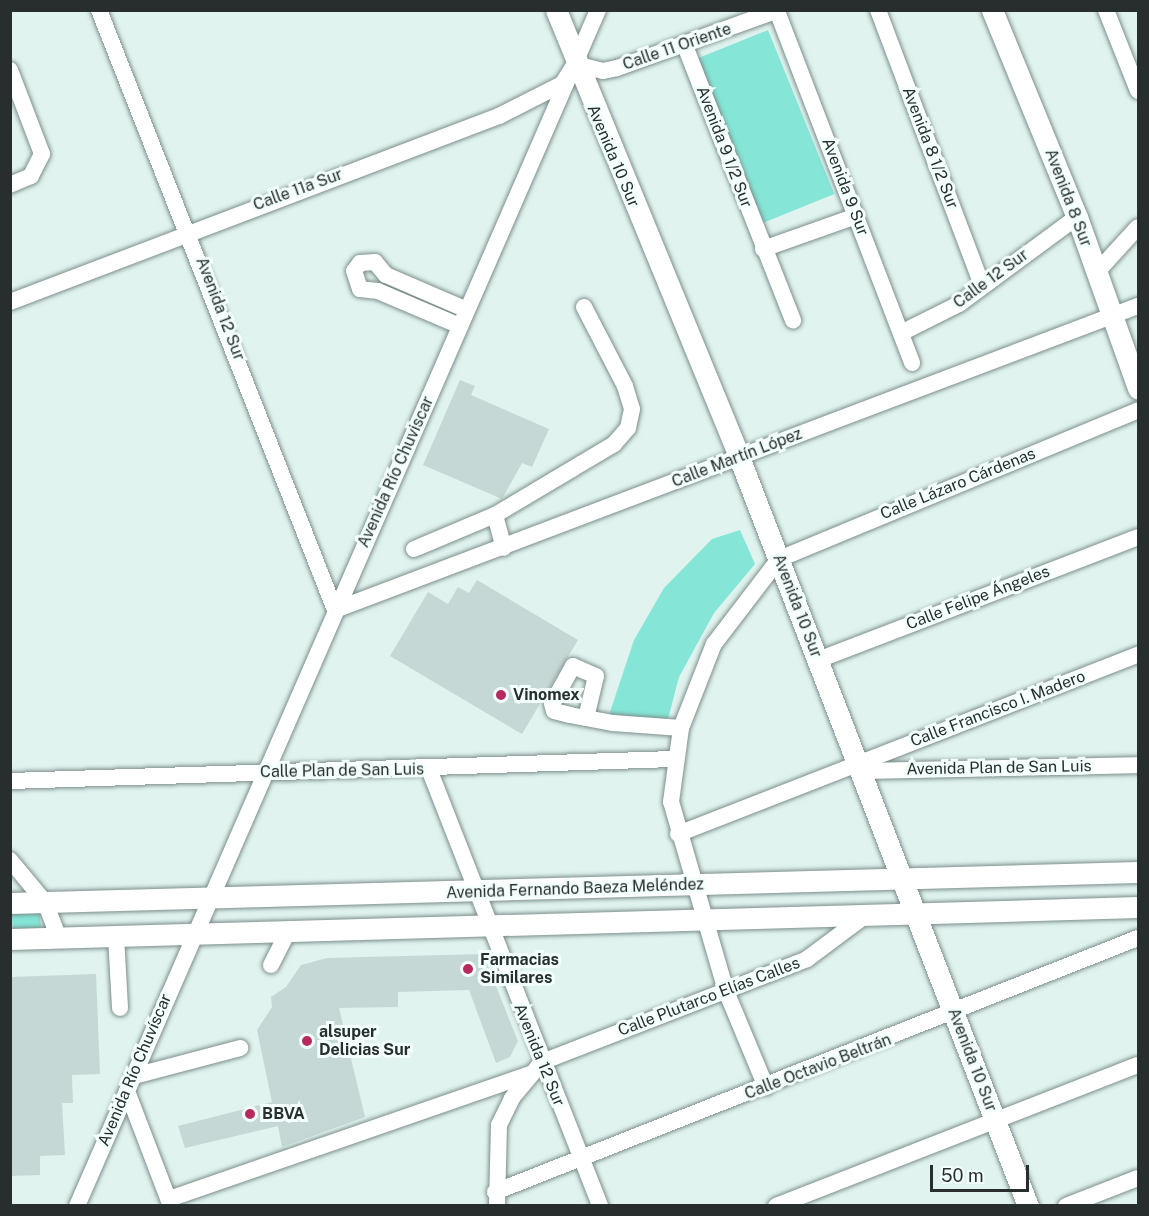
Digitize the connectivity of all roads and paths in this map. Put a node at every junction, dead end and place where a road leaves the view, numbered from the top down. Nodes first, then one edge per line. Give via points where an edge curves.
1 (99, 10) edge
2 (556, 10) edge
3 (598, 10) edge
4 (878, 10) edge
5 (992, 10) edge
6 (1106, 10) edge
7 (778, 11) edge
8 (685, 46) junction
9 (575, 64) junction
10 (10, 70) edge
11 (1138, 91) edge
12 (10, 185) edge
13 (856, 216) junction
14 (1077, 217) junction
15 (1138, 227) edge
16 (189, 230) junction
17 (764, 249) junction
18 (1096, 273) junction
19 (982, 285) junction
20 (10, 302) edge
21 (1138, 306) edge
22 (584, 307) dead end
23 (467, 310) junction
24 (1112, 317) junction
25 (793, 320) dead end
26 (460, 326) junction
27 (901, 333) junction
28 (912, 363) dead end
29 (1138, 387) edge
30 (1138, 410) edge
31 (740, 457) junction
32 (495, 515) junction
33 (1138, 537) edge
34 (504, 548) junction
35 (414, 549) dead end
36 (779, 559) junction
37 (335, 610) junction
38 (1138, 655) edge
39 (818, 660) junction
40 (585, 718) dead end
41 (681, 728) junction
42 (673, 759) junction
43 (1138, 765) edge
44 (859, 767) junction
45 (429, 769) junction
46 (263, 774) junction
47 (10, 781) edge
48 (678, 834) junction
49 (10, 860) edge
50 (1138, 872) edge
51 (902, 877) junction
52 (692, 886) junction
53 (473, 892) junction
54 (209, 898) junction
55 (45, 902) junction
56 (10, 903) edge
57 (1138, 907) edge
58 (915, 914) junction
59 (866, 915) junction
60 (703, 920) junction
61 (487, 926) junction
62 (288, 931) junction
63 (193, 934) junction
64 (116, 936) junction
65 (59, 938) junction
66 (1138, 938) edge
67 (10, 939) edge
68 (271, 965) dead end
69 (726, 991) junction
70 (120, 1008) dead end
71 (954, 1014) junction
72 (240, 1048) dead end
73 (1138, 1065) edge
74 (536, 1068) junction
75 (130, 1083) junction
76 (766, 1087) junction
77 (996, 1123) junction
78 (580, 1160) junction
79 (1138, 1178) edge
80 (496, 1199) edge
81 (170, 1202) edge
82 (77, 1206) edge
83 (600, 1206) edge
84 (776, 1206) edge
85 (1028, 1206) edge
86 (1066, 1206) edge

1 - 16 street, Avenida 12 Sur
2 - 9 main road, Avenida 10 Sur
3 - 9 street, Avenida Río Chuviscar
4 - 19 street, Avenida 8 1/2 Sur
5 - 14 main road, Avenida 8 Sur
6 - 11 street
7 - 8 street, Calle 11 Oriente
7 - 13 street, Avenida 9 Sur
8 - 9 street, Calle 11 Oriente via 603,71
8 - 17 street, Avenida 9 1/2 Sur
9 - 16 street, Calle 11a Sur via 562,84 499,116
9 - 23 street, Avenida Río Chuviscar
9 - 31 main road, Avenida 10 Sur
10 - 12 street via 42,154 31,176
13 - 17 street
13 - 27 street, Avenida 9 Sur
14 - 18 main road, Avenida 8 Sur
14 - 19 street, Calle 12 Sur
15 - 18 street
16 - 20 street, Calle 11a Sur
16 - 37 street, Avenida 12 Sur
17 - 25 street, Avenida 9 1/2 Sur
18 - 24 main road, Avenida 8 Sur
19 - 27 street, Calle 12 Sur via 946,312
21 - 24 street, Calle Martín López
22 - 32 street via 624,386 632,409 628,428 614,444
23 - 26 street, Avenida Río Chuviscar
23 - 26 street via 386,275 375,262 360,263 354,271 360,289 378,291
24 - 29 main road, Avenida 8 Sur
24 - 31 street, Calle Martín López
26 - 37 street, Avenida Río Chuviscar
27 - 28 street, Avenida 9 Sur
30 - 36 street, Calle Lázaro Cárdenas
31 - 34 street, Calle Martín López
31 - 36 main road, Avenida 10 Sur
32 - 34 street
32 - 35 street
33 - 39 street, Calle Felipe Ángeles
34 - 37 street, Calle Martín López
36 - 39 main road, Avenida 10 Sur
36 - 41 street via 714,644
37 - 46 street, Avenida Río Chuviscar
38 - 44 street, Calle Francisco I. Madero
39 - 44 main road, Avenida 10 Sur
40 - 41 street
41 - 42 street
42 - 45 street, Calle Plan de San Luis
42 - 48 street via 671,802
43 - 44 street, Avenida Plan de San Luis
44 - 48 street
44 - 51 main road, Avenida 10 Sur
45 - 46 street, Calle Plan de San Luis
45 - 53 street, Avenida 12 Sur
46 - 47 street, Calle Plan de San Luis
46 - 54 street, Avenida Río Chuviscar
48 - 52 street
49 - 55 street
50 - 51 main road, Avenida Fernando Baeza Meléndez
51 - 52 main road, Avenida Fernando Baeza Meléndez
51 - 58 main road, Avenida 10 Sur
52 - 53 main road, Avenida Fernando Baeza Meléndez
52 - 60 street
53 - 54 main road, Avenida Fernando Baeza Meléndez
53 - 61 street, Avenida 12 Sur
54 - 55 main road, Avenida Fernando Baeza Meléndez
54 - 63 street, Avenida Río Chuviscar
55 - 56 main road, Avenida Fernando Baeza Meléndez
55 - 65 street
57 - 58 main road, Avenida Fernando Baeza Meléndez
58 - 59 main road, Avenida Fernando Baeza Meléndez
58 - 71 main road, Avenida 10 Sur
59 - 60 main road, Avenida Fernando Baeza Meléndez
59 - 69 street, Calle Plutarco Elías Calles via 807,959
60 - 61 main road, Avenida Fernando Baeza Meléndez
60 - 69 street
61 - 62 main road, Avenida Fernando Baeza Meléndez
61 - 74 street, Avenida 12 Sur
62 - 63 main road, Avenida Fernando Baeza Meléndez
62 - 68 street
63 - 64 main road, Avenida Fernando Baeza Meléndez
63 - 75 street, Avenida Río Chuvíscar
64 - 65 main road, Avenida Fernando Baeza Meléndez
64 - 70 street
65 - 67 main road, Avenida Fernando Baeza Meléndez
66 - 71 street, Calle Octavio Beltrán
69 - 74 street, Calle Plutarco Elías Calles
69 - 76 street
71 - 76 street, Calle Octavio Beltrán
71 - 77 main road, Avenida 10 Sur
72 - 75 street
73 - 77 street
74 - 78 street, Avenida 12 Sur
74 - 80 street via 499,1125
74 - 81 street, Calle Plutarco Elías Calles
75 - 81 street
75 - 82 street, Avenida Río Chuvíscar
76 - 78 street, Calle Octavio Beltrán
77 - 84 street
77 - 85 main road, Avenida 10 Sur
78 - 80 street, Calle Octavio Beltrán
78 - 83 street, Avenida 12 Sur
79 - 86 street

